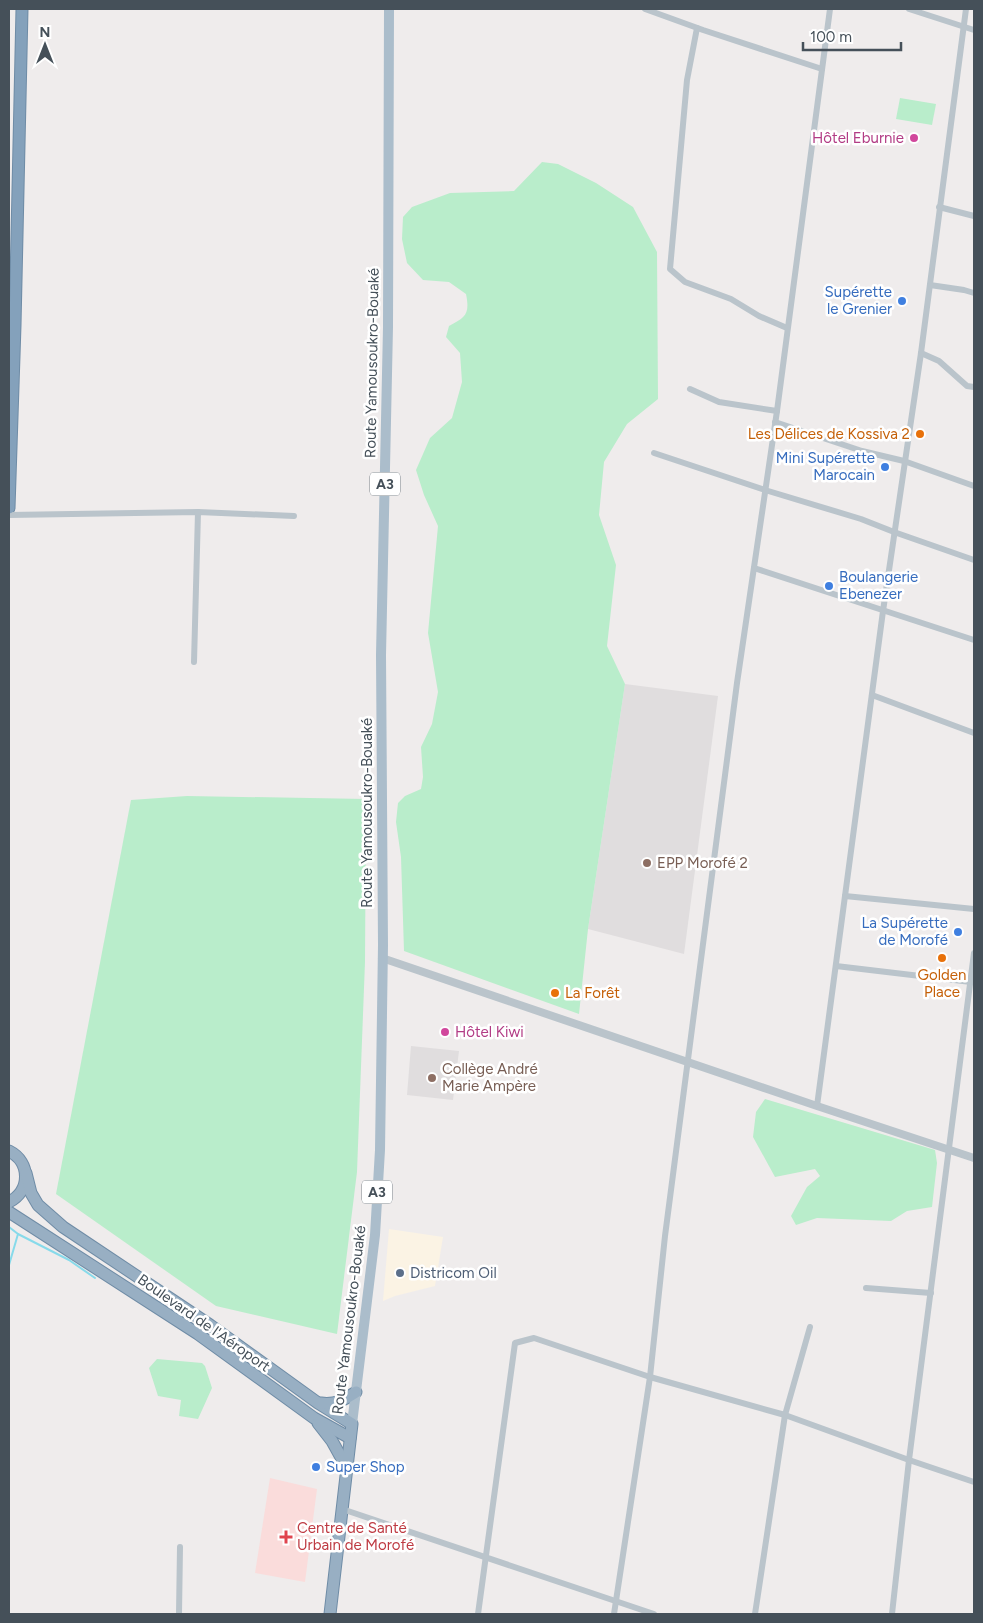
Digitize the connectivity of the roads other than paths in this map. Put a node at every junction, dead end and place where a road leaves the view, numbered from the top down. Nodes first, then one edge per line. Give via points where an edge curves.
1 (22, 9) edge
2 (389, 9) edge
3 (645, 9) edge
4 (830, 9) edge
5 (909, 9) edge
6 (966, 9) edge
7 (963, 26) junction
8 (698, 28) junction
9 (974, 30) edge
10 (822, 69) junction
11 (939, 207) junction
12 (974, 216) edge
13 (930, 285) junction
14 (974, 293) edge
15 (787, 328) junction
16 (921, 353) junction
17 (974, 387) edge
18 (690, 389) dead end
19 (778, 411) junction
20 (775, 422) junction
21 (654, 453) dead end
22 (904, 461) junction
23 (974, 486) edge
24 (765, 490) junction
25 (9, 508) edge
26 (198, 512) junction
27 (9, 514) edge
28 (294, 516) dead end
29 (894, 532) junction
30 (974, 560) edge
31 (754, 568) junction
32 (883, 611) junction
33 (974, 640) edge
34 (194, 662) dead end
35 (872, 696) junction
36 (974, 733) edge
37 (845, 896) junction
38 (974, 909) edge
39 (974, 953) edge
40 (382, 958) junction
41 (836, 966) junction
42 (971, 982) junction
43 (688, 1062) junction
44 (817, 1106) junction
45 (950, 1150) junction
46 (9, 1151) edge
47 (974, 1158) edge
48 (26, 1173) junction
49 (9, 1202) edge
50 (9, 1212) edge
51 (866, 1288) dead end
52 (931, 1293) junction
53 (810, 1327) dead end
54 (650, 1377) junction
55 (356, 1392) junction
56 (318, 1403) junction
57 (785, 1414) junction
58 (314, 1418) junction
59 (352, 1424) junction
60 (350, 1438) junction
61 (909, 1460) junction
62 (347, 1469) junction
63 (974, 1482) edge
64 (342, 1509) junction
65 (180, 1546) dead end
66 (486, 1558) junction
67 (616, 1602) junction
68 (179, 1614) edge
69 (330, 1614) edge
70 (478, 1614) edge
71 (614, 1614) edge
72 (654, 1614) edge
73 (755, 1614) edge
74 (892, 1614) edge

1 - 25 highway
2 - 40 main road, Route Yamousoukro-Bouaké / A3 via 388,327 381,655
3 - 8 street
4 - 10 street
5 - 7 street
6 - 7 street
7 - 9 street
7 - 11 street
8 - 10 street
8 - 15 street via 687,80 670,269 685,282 732,299
10 - 15 street
11 - 12 street
11 - 13 street
13 - 14 street
13 - 16 street
15 - 19 street
16 - 17 street via 939,361 966,386
16 - 22 street
18 - 19 street via 719,402
19 - 20 street
20 - 22 street via 862,451
20 - 24 street
21 - 24 street
22 - 23 street
22 - 29 street
24 - 29 street
24 - 31 street
26 - 27 street
26 - 28 street
26 - 34 street
29 - 30 street
29 - 32 street
31 - 32 street
31 - 43 street
32 - 33 street
32 - 35 street
35 - 36 street
35 - 37 street
37 - 38 street
37 - 41 street
39 - 42 street
40 - 43 street
40 - 55 main road, Route Yamousoukro-Bouaké / A3 via 380,1141 375,1235
41 - 42 street
41 - 44 street
42 - 45 street
43 - 44 street
43 - 54 street
44 - 45 street
45 - 47 street
45 - 52 street
46 - 48 highway via 18,1157
48 - 49 highway via 23,1190
48 - 56 highway, Boulevard de l'Aéroport via 38,1205 63,1227 210,1325
50 - 58 highway, Boulevard de l'Aéroport via 198,1334
51 - 52 street
52 - 61 street
53 - 57 street
54 - 57 street
54 - 66 street via 534,1338 515,1343
54 - 67 street
55 - 56 highway via 331,1405
55 - 59 main road, Route Yamousoukro-Bouaké / A3
56 - 59 highway, Boulevard de l'Aéroport
57 - 61 street
57 - 73 street
58 - 60 highway, Boulevard de l'Aéroport
58 - 62 highway via 332,1441
59 - 60 highway, Route Yamousoukro-Bouaké / A3
60 - 62 highway, Route Yamousoukro-Bouaké / A3
61 - 63 street
61 - 74 street
62 - 64 highway, Route Yamousoukro-Bouaké / A3
64 - 66 street
64 - 69 highway, Route Yamousoukro-Bouaké / A3
65 - 68 street
66 - 67 street
66 - 70 street
67 - 71 street
67 - 72 street

